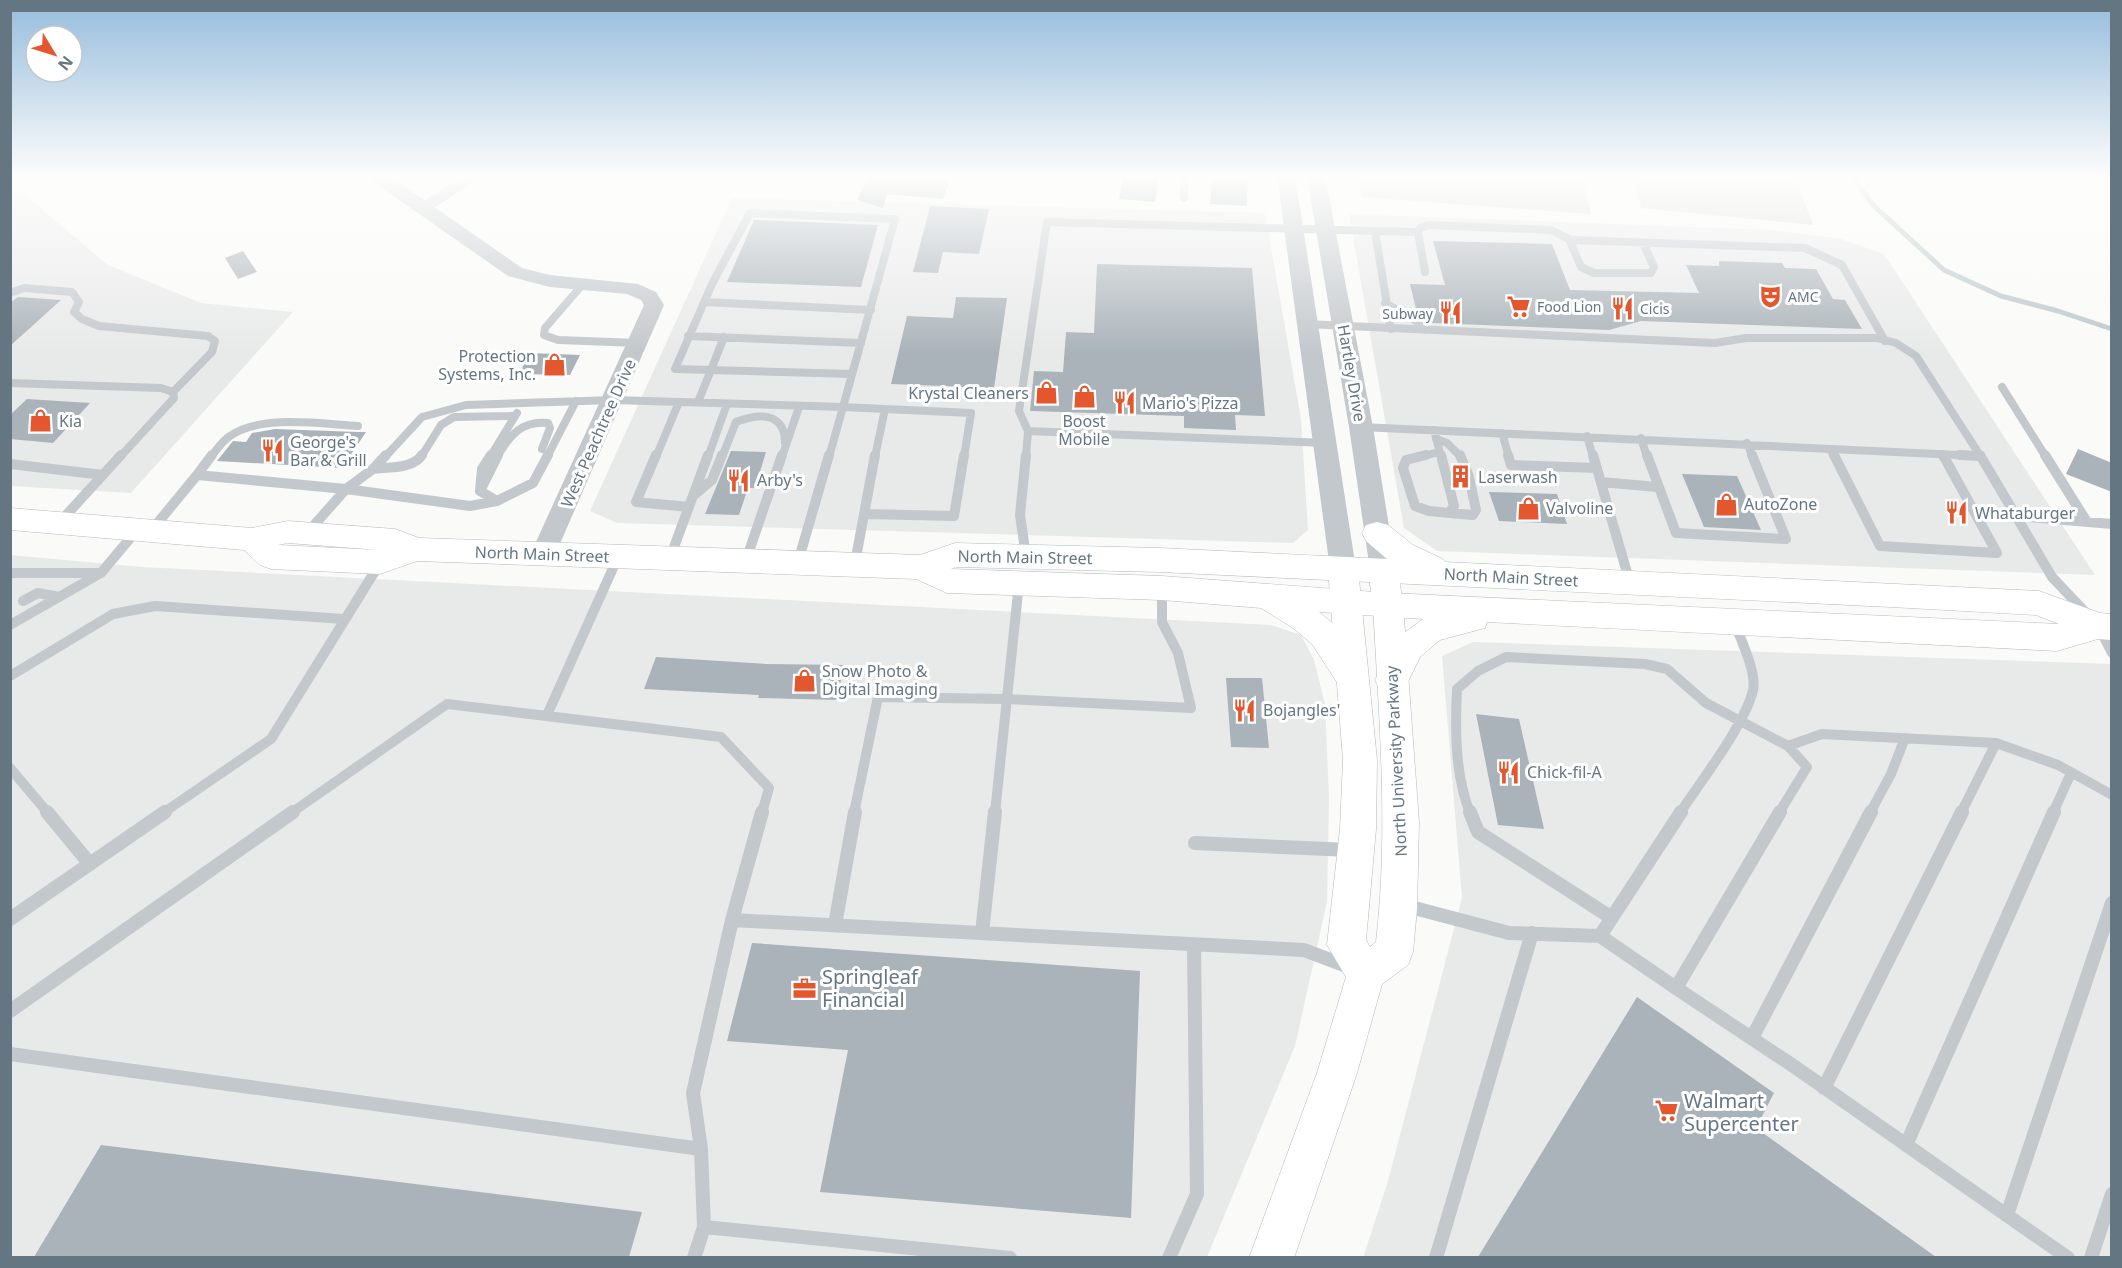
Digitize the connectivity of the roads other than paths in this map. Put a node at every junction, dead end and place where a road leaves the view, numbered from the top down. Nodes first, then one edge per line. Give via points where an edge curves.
1 (462, 235) edge
2 (739, 235) edge
3 (891, 235) edge
4 (1045, 235) edge
5 (1293, 235) edge
6 (1328, 235) edge
7 (1376, 235) edge
8 (1419, 235) edge
9 (1564, 235) edge
10 (1572, 240) junction
11 (1642, 243) junction
12 (1425, 272) dead end
13 (583, 284) junction
14 (10, 293) edge
15 (704, 302) junction
16 (1385, 303) junction
17 (871, 310) junction
18 (1306, 324) junction
19 (1344, 326) junction
20 (1391, 329) junction
21 (1425, 330) junction
22 (688, 336) junction
23 (724, 337) junction
24 (1885, 341) junction
25 (639, 343) junction
26 (861, 343) junction
27 (711, 370) junction
28 (852, 374) junction
29 (10, 383) edge
30 (2002, 387) dead end
31 (172, 392) junction
32 (613, 400) junction
33 (576, 401) junction
34 (679, 402) junction
35 (698, 402) junction
36 (526, 403) junction
37 (843, 407) junction
38 (725, 408) junction
39 (885, 409) junction
40 (798, 412) junction
41 (515, 416) junction
42 (358, 426) dead end
43 (1361, 428) junction
44 (1028, 431) junction
45 (1502, 433) junction
46 (1435, 435) junction
47 (1587, 436) junction
48 (1641, 438) junction
49 (1326, 443) junction
50 (1747, 443) junction
51 (786, 446) junction
52 (1831, 450) junction
53 (1439, 452) junction
54 (1942, 454) junction
55 (1978, 456) junction
56 (10, 464) edge
57 (1597, 468) junction
58 (373, 470) junction
59 (103, 475) junction
60 (197, 475) junction
61 (1601, 482) junction
62 (533, 483) junction
63 (1657, 488) junction
64 (346, 489) junction
65 (480, 491) junction
66 (693, 496) junction
67 (497, 501) junction
68 (689, 507) junction
69 (1449, 513) junction
70 (864, 514) junction
71 (2016, 516) junction
72 (10, 519) edge
73 (2087, 522) junction
74 (59, 523) junction
75 (2112, 524) edge
76 (144, 530) junction
77 (308, 533) junction
78 (1377, 533) junction
79 (261, 548) junction
80 (397, 550) junction
81 (543, 555) junction
82 (618, 557) junction
83 (670, 559) junction
84 (746, 560) junction
85 (798, 562) junction
86 (855, 563) junction
87 (1383, 570) junction
88 (10, 573) edge
89 (101, 573) junction
90 (1447, 573) junction
91 (1015, 574) junction
92 (1630, 583) junction
93 (1344, 585) junction
94 (1162, 588) junction
95 (1262, 594) junction
96 (59, 597) junction
97 (23, 601) dead end
98 (1388, 605) junction
99 (1510, 611) junction
100 (343, 619) junction
101 (1735, 623) junction
102 (10, 625) edge
103 (2107, 635) edge
104 (1350, 674) junction
105 (10, 676) edge
106 (1392, 680) junction
107 (1006, 699) junction
108 (547, 715) junction
109 (1740, 721) junction
110 (1905, 738) junction
111 (1996, 743) junction
112 (1788, 746) junction
113 (10, 768) edge
114 (2071, 773) junction
115 (2112, 795) edge
116 (1195, 843) dead end
117 (1356, 850) junction
118 (90, 864) junction
119 (2112, 903) edge
120 (1401, 904) junction
121 (1612, 918) junction
122 (10, 919) edge
123 (732, 920) junction
124 (835, 926) junction
125 (982, 933) junction
126 (1532, 933) junction
127 (1600, 936) junction
128 (1194, 946) junction
129 (1366, 973) junction
130 (1676, 988) junction
131 (10, 1011) edge
132 (1752, 1038) junction
133 (10, 1054) edge
134 (1824, 1088) junction
135 (1906, 1145) junction
136 (701, 1149) junction
137 (2112, 1194) edge
138 (2007, 1215) junction
139 (704, 1227) junction
140 (694, 1257) edge
141 (1010, 1257) edge
142 (1169, 1257) edge
143 (1272, 1257) edge
144 (1436, 1257) edge
145 (2068, 1257) edge
146 (2091, 1257) edge

1 - 13 street via 515,272
2 - 15 lane
3 - 17 lane
4 - 44 lane via 1019,411
5 - 18 street
6 - 19 street, Hartley Drive
7 - 16 lane
8 - 12 lane
9 - 10 lane
10 - 11 lane
10 - 11 lane via 1581,267 1594,273 1651,273 1654,267
11 - 24 lane via 1805,249 1842,265
13 - 25 street, West Peachtree Drive via 639,290 650,296 653,311
13 - 25 lane via 545,328 544,335 558,340
14 - 31 lane via 24,288 72,292 79,302 74,312 82,320 99,326 208,336 215,341 212,352
15 - 17 lane
15 - 22 lane
16 - 20 lane
16 - 21 lane
17 - 26 lane
18 - 19 lane
18 - 49 street
19 - 20 lane
19 - 43 street, Hartley Drive
20 - 21 lane
21 - 24 lane via 1715,343 1746,338
22 - 23 lane
22 - 27 lane via 675,369
23 - 26 lane
23 - 27 lane
24 - 55 lane via 1916,356
25 - 32 street, West Peachtree Drive
26 - 28 lane
27 - 28 lane
27 - 35 lane
28 - 37 lane
29 - 31 lane via 161,388
30 - 73 lane
31 - 59 lane via 174,398
32 - 33 lane
32 - 34 lane
32 - 81 street, West Peachtree Drive
33 - 36 lane
33 - 62 lane
34 - 35 lane
34 - 68 lane via 636,502
35 - 38 lane
36 - 41 lane
36 - 58 lane via 466,405 422,417
37 - 39 lane
37 - 40 lane
37 - 85 lane
38 - 40 lane
38 - 66 lane
39 - 70 lane
39 - 70 lane via 971,413 954,516
40 - 51 lane
41 - 58 lane via 454,417 441,425 419,460
41 - 65 lane via 482,469
42 - 60 lane via 248,426 229,436
43 - 46 lane
43 - 78 street, Hartley Drive
44 - 49 lane
44 - 91 lane
45 - 46 lane
45 - 47 lane
45 - 57 lane via 1511,465
46 - 53 lane
46 - 69 lane via 1462,456 1467,465 1476,510 1473,514
47 - 48 lane
47 - 57 lane
48 - 50 lane
48 - 63 lane
49 - 93 street
50 - 52 lane
50 - 63 lane via 1786,539 1676,533
51 - 66 lane via 783,426 777,420 752,417 736,422 712,480
51 - 84 lane
52 - 54 lane
52 - 54 lane via 1880,546 1997,553
53 - 69 lane via 1454,506
53 - 69 lane via 1406,460 1403,468 1415,506 1429,512
54 - 55 lane
55 - 71 lane
56 - 59 lane
57 - 61 lane
58 - 64 lane
59 - 74 lane
60 - 64 lane
60 - 76 lane
61 - 63 lane
61 - 92 lane
62 - 65 lane via 530,472 550,428 539,420 514,432
62 - 67 lane
64 - 67 lane via 470,506
64 - 77 lane
65 - 67 lane
66 - 68 lane
68 - 83 lane
70 - 86 lane
71 - 73 lane
71 - 103 lane via 2052,577
72 - 74 main road, North Main Street
73 - 75 lane
74 - 76 main road, North Main Street
76 - 79 main road, North Main Street
76 - 89 lane
77 - 79 main road via 297,545
77 - 80 main road, North Main Street
78 - 87 street, Hartley Drive
78 - 90 main road via 1408,559
79 - 80 main road, North Main Street
80 - 81 main road, North Main Street
80 - 100 lane
81 - 82 main road, North Main Street
82 - 83 main road, North Main Street
82 - 108 lane
83 - 84 main road, North Main Street
84 - 85 main road, North Main Street
85 - 86 main road, North Main Street
86 - 91 main road, North Main Street via 921,567 947,581
87 - 90 main road, North Main Street
87 - 93 main road, North Main Street
87 - 98 main road, North University Parkway
88 - 89 lane
89 - 96 lane
90 - 92 main road, North Main Street
91 - 93 main road, North Main Street
91 - 94 main road, North Main Street
91 - 107 lane
92 - 103 main road, North Main Street via 2039,603
93 - 95 main road, North Main Street
93 - 98 main road, North Main Street
93 - 104 main road
94 - 95 main road, North Main Street
94 - 107 lane via 1162,622 1178,653 1191,708
95 - 104 main road via 1324,634
96 - 97 lane via 38,593
96 - 102 lane
98 - 99 main road, North Main Street
98 - 106 main road, North University Parkway
99 - 101 main road, North Main Street
99 - 106 main road via 1430,630 1408,648
100 - 105 lane via 155,606 130,609 113,614
100 - 118 lane via 271,739
101 - 103 main road, North Main Street via 2057,638
101 - 109 lane via 1748,657 1754,689
104 - 117 main road via 1360,760
106 - 120 main road, North University Parkway via 1402,822
107 - 124 lane via 878,697
107 - 125 lane
108 - 123 lane via 721,736 769,788
108 - 131 lane via 447,704
109 - 112 lane
109 - 121 lane
109 - 121 lane via 1706,703 1667,669 1645,664 1506,657 1478,671 1457,689 1458,757 1465,800 1478,832
110 - 111 lane
110 - 112 lane via 1822,734
110 - 132 lane via 1891,774
111 - 114 lane
111 - 134 lane
112 - 130 lane via 1807,766
113 - 118 lane
114 - 115 lane
114 - 135 lane
116 - 117 lane
117 - 129 main road via 1346,945
118 - 122 lane
119 - 138 lane
120 - 126 lane via 1509,933
120 - 129 main road, North University Parkway via 1394,952
121 - 127 lane
123 - 124 lane
123 - 136 lane via 693,1093
124 - 125 lane
125 - 128 lane
126 - 127 lane
126 - 144 lane
127 - 130 lane
128 - 129 lane via 1304,950
128 - 142 lane via 1197,1194
129 - 143 main road via 1337,1073
130 - 132 lane
132 - 134 lane
133 - 136 lane
134 - 135 lane
135 - 138 lane
136 - 139 lane
137 - 146 lane
138 - 145 lane
139 - 140 lane
139 - 141 lane

